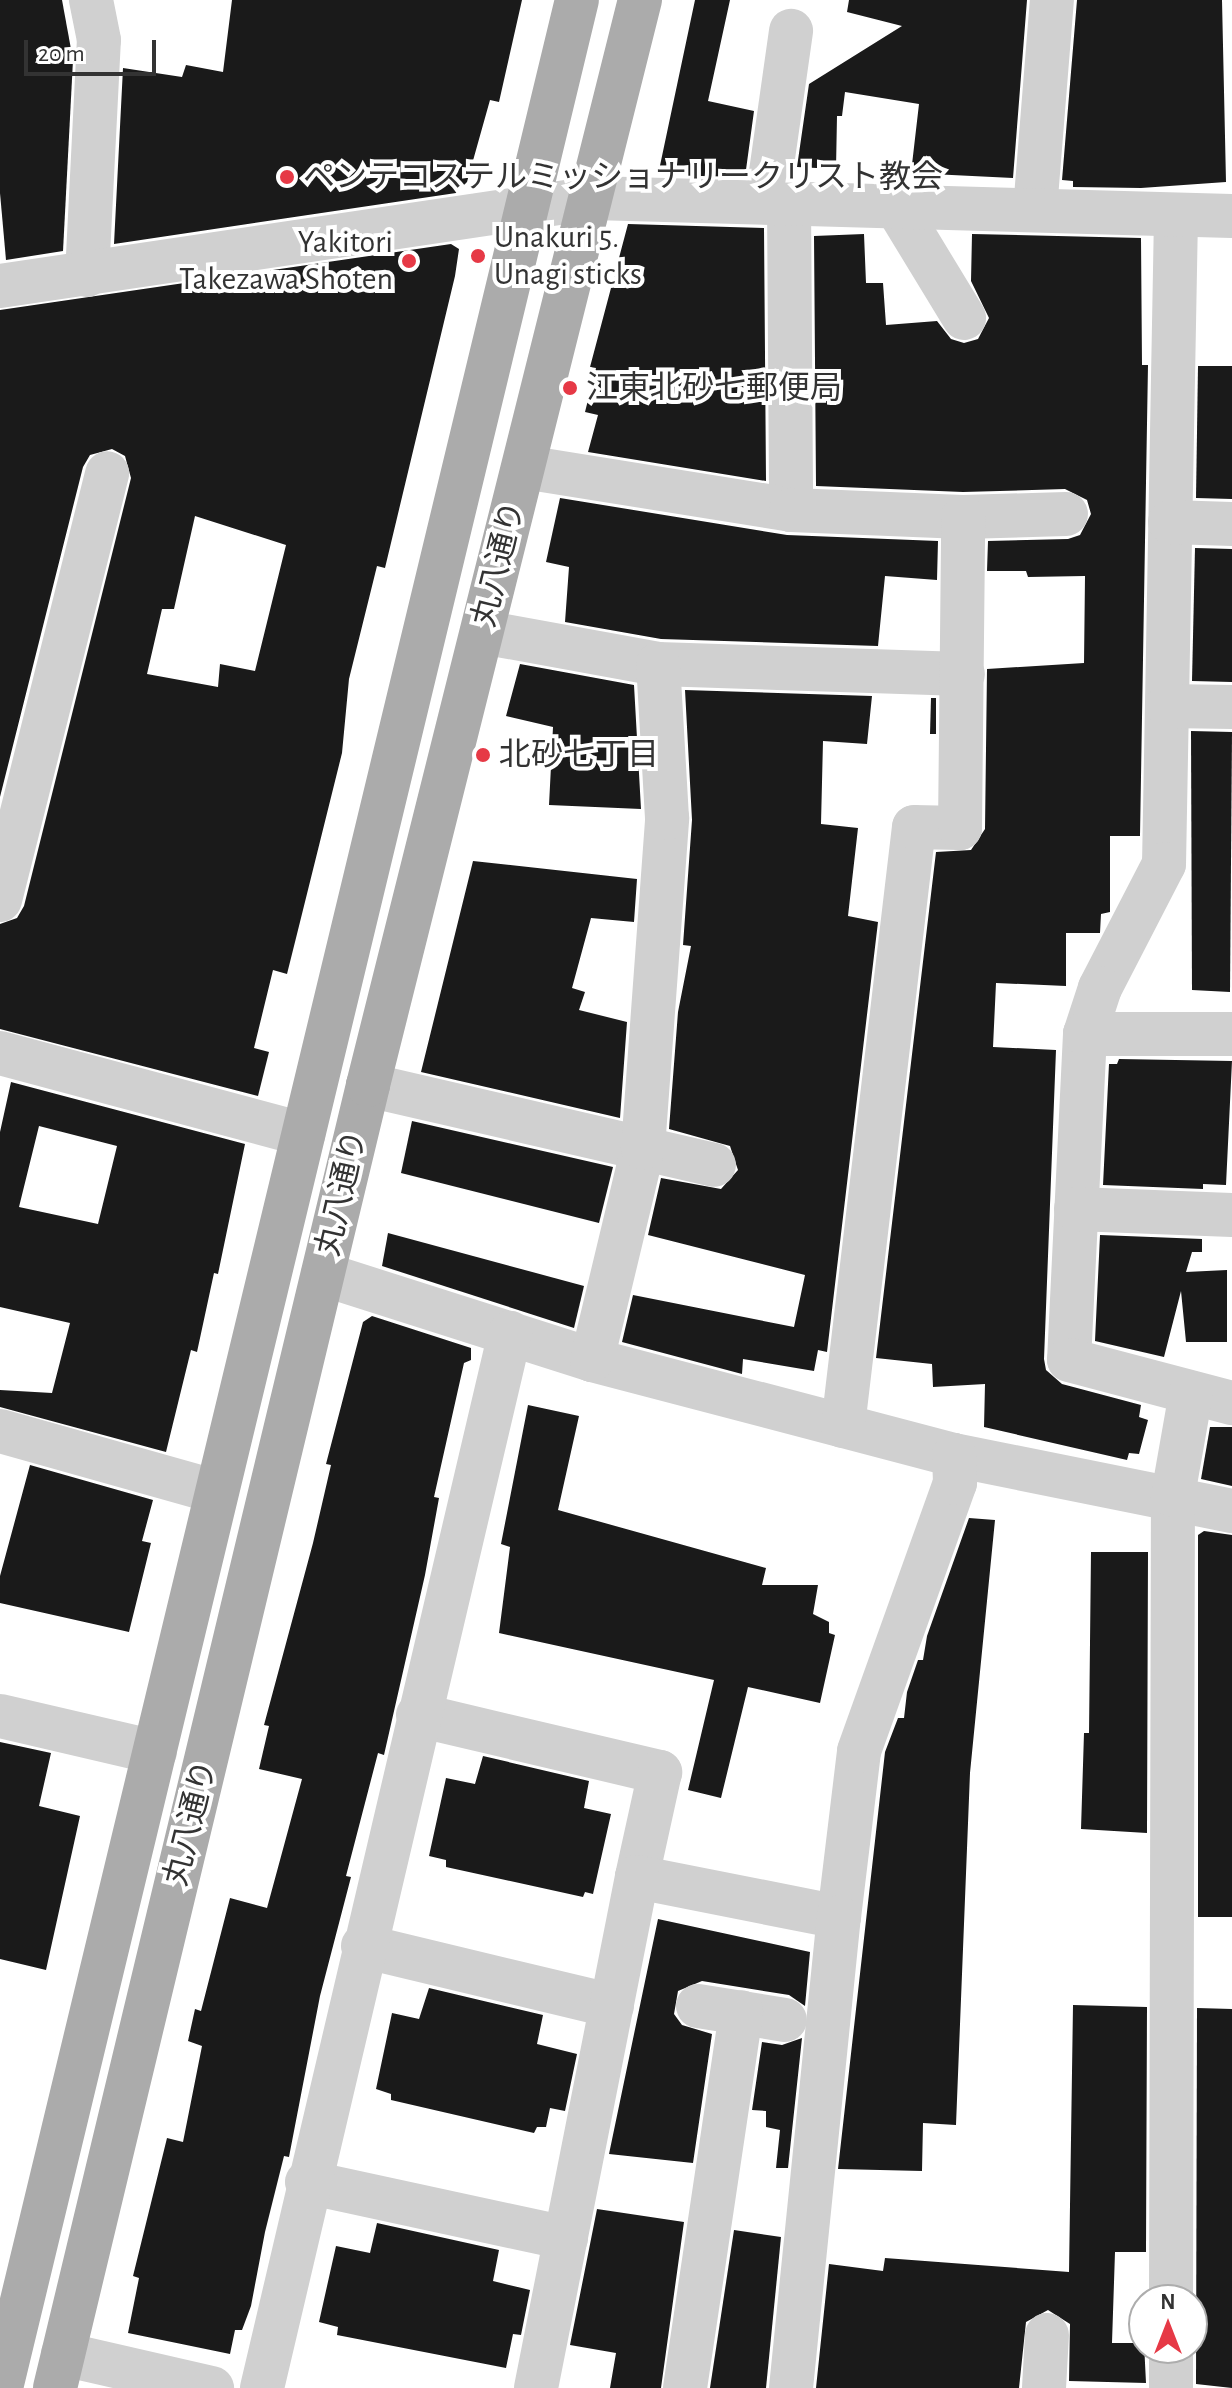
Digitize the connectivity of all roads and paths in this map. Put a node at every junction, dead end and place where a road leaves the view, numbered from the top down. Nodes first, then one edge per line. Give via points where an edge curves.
1 (91, 0) edge
2 (577, 0) edge
3 (640, 0) edge
4 (1052, 0) edge
5 (791, 31) dead end
6 (593, 198) junction
7 (778, 201) junction
8 (896, 206) junction
9 (527, 208) junction
10 (1035, 210) junction
11 (1176, 216) junction
12 (1232, 216) edge
13 (87, 275) junction
14 (0, 286) edge
15 (964, 318) dead end
16 (524, 467) junction
17 (107, 473) dead end
18 (791, 510) junction
19 (1066, 514) dead end
20 (963, 517) junction
21 (1170, 522) junction
22 (1232, 524) edge
23 (482, 632) junction
24 (658, 664) junction
25 (963, 674) junction
26 (1167, 706) junction
27 (1232, 707) edge
28 (0, 900) edge
29 (1085, 1034) junction
30 (1232, 1034) edge
31 (0, 1053) edge
32 (368, 1085) junction
33 (303, 1134) junction
34 (643, 1148) junction
35 (714, 1165) dead end
36 (1076, 1209) junction
37 (1232, 1215) edge
38 (323, 1274) junction
39 (510, 1333) junction
40 (592, 1360) junction
41 (1212, 1398) edge
42 (843, 1426) junction
43 (0, 1431) edge
44 (954, 1455) junction
45 (217, 1492) junction
46 (1173, 1495) junction
47 (1232, 1511) edge
48 (418, 1715) junction
49 (0, 1716) edge
50 (155, 1752) junction
51 (637, 1877) junction
52 (839, 1917) junction
53 (363, 1946) junction
54 (612, 2006) junction
55 (698, 2006) dead end
56 (741, 2012) junction
57 (785, 2020) dead end
58 (307, 2182) junction
59 (566, 2238) junction
60 (1171, 2284) edge
61 (10, 2303) edge
62 (1047, 2335) dead end
63 (1171, 2364) edge
64 (59, 2371) edge
65 (1, 2388) edge
66 (212, 2388) edge
67 (262, 2388) edge
68 (536, 2388) edge
69 (685, 2388) edge
70 (791, 2388) edge
71 (1044, 2388) edge
72 (1171, 2388) edge

1 - 13 street via 99,40
2 - 9 main road, 丸八通り
3 - 6 main road, 丸八通り
4 - 10 street
5 - 7 street
6 - 7 street
6 - 9 street
6 - 16 main road, 丸八通り
7 - 8 street
7 - 18 street
8 - 10 street
8 - 15 street
9 - 13 street
9 - 33 main road, 丸八通り
10 - 11 street
11 - 12 street
11 - 21 street
13 - 14 street
16 - 18 street
16 - 23 main road, 丸八通り
17 - 28 street
18 - 20 street
19 - 20 street
20 - 25 street
21 - 22 street
21 - 26 street
23 - 24 street
23 - 32 main road, 丸八通り
24 - 25 street
24 - 34 street via 667,818
25 - 42 street via 960,828 914,827
26 - 27 street
26 - 29 street via 1164,864 1100,988
29 - 30 street
29 - 36 street
31 - 33 street
32 - 34 street
32 - 38 main road, 丸八通り
33 - 45 main road, 丸八通り
34 - 35 street
34 - 40 street
36 - 37 street
36 - 41 street via 1069,1360
38 - 39 street
38 - 64 main road, 丸八通り
39 - 40 street
39 - 48 street
40 - 42 street
41 - 46 street
42 - 44 street
43 - 45 street
44 - 46 street
44 - 52 street via 955,1483 859,1751
45 - 50 main road, 丸八通り
46 - 47 street
46 - 60 street
48 - 51 street via 660,1772
48 - 53 street
49 - 50 street
50 - 61 main road, 丸八通り
51 - 52 street
51 - 54 street
52 - 70 street
53 - 54 street
53 - 58 street
54 - 59 street
55 - 56 street
56 - 57 street
56 - 69 street
58 - 59 street
58 - 67 street
59 - 68 street
61 - 65 main road, 丸八通り
62 - 71 street
63 - 72 street
64 - 66 street

